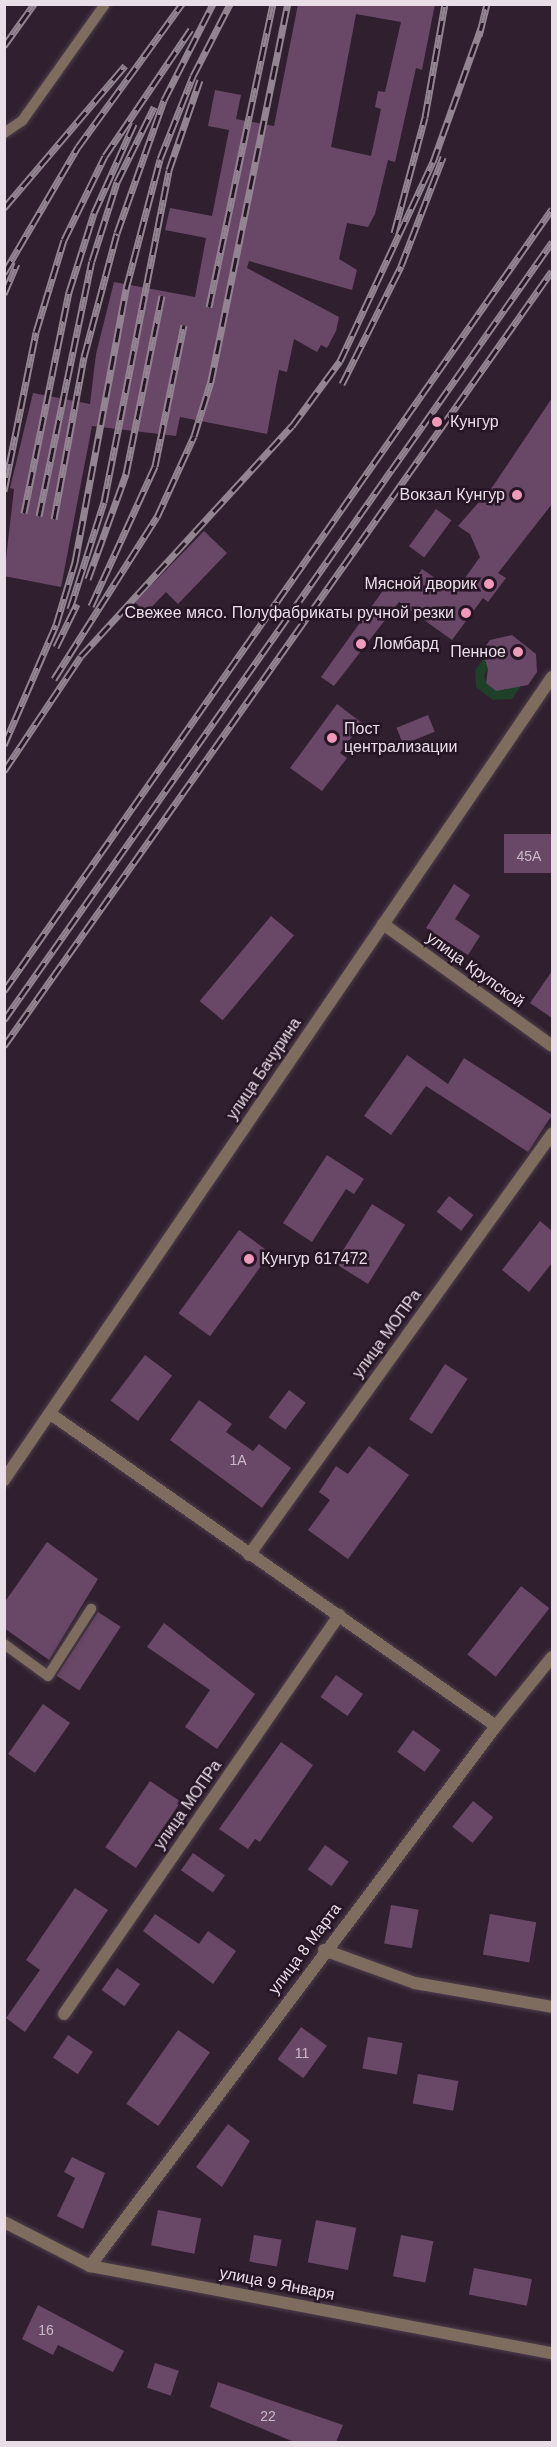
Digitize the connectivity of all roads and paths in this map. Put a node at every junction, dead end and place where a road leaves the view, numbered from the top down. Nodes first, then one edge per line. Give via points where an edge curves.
1 (105, 4) edge
2 (4, 133) edge
3 (552, 677) edge
4 (383, 924) junction
5 (552, 1046) edge
6 (552, 1134) edge
7 (52, 1415) junction
8 (4, 1480) edge
9 (249, 1555) junction
10 (91, 1609) dead end
11 (339, 1615) junction
12 (4, 1644) edge
13 (552, 1657) edge
14 (496, 1726) junction
15 (324, 1950) junction
16 (552, 2007) edge
17 (64, 2014) dead end
18 (4, 2222) edge
19 (90, 2266) junction
20 (552, 2353) edge

1 - 2 lane via 22,121
3 - 4 street, улица Бачурина
4 - 5 street, улица Крупской
4 - 7 street, улица Бачурина
6 - 9 street, улица МОПРа
7 - 8 street, улица Бачурина
7 - 9 street
9 - 11 street
10 - 12 lane via 48,1676
11 - 14 street
11 - 17 street, улица МОПРа
13 - 14 street, улица 8 Марта
14 - 15 street, улица 8 Марта
15 - 16 street via 415,1983
15 - 19 street, улица 8 Марта
18 - 19 street, улица 9 Января
19 - 20 street, улица 9 Января

